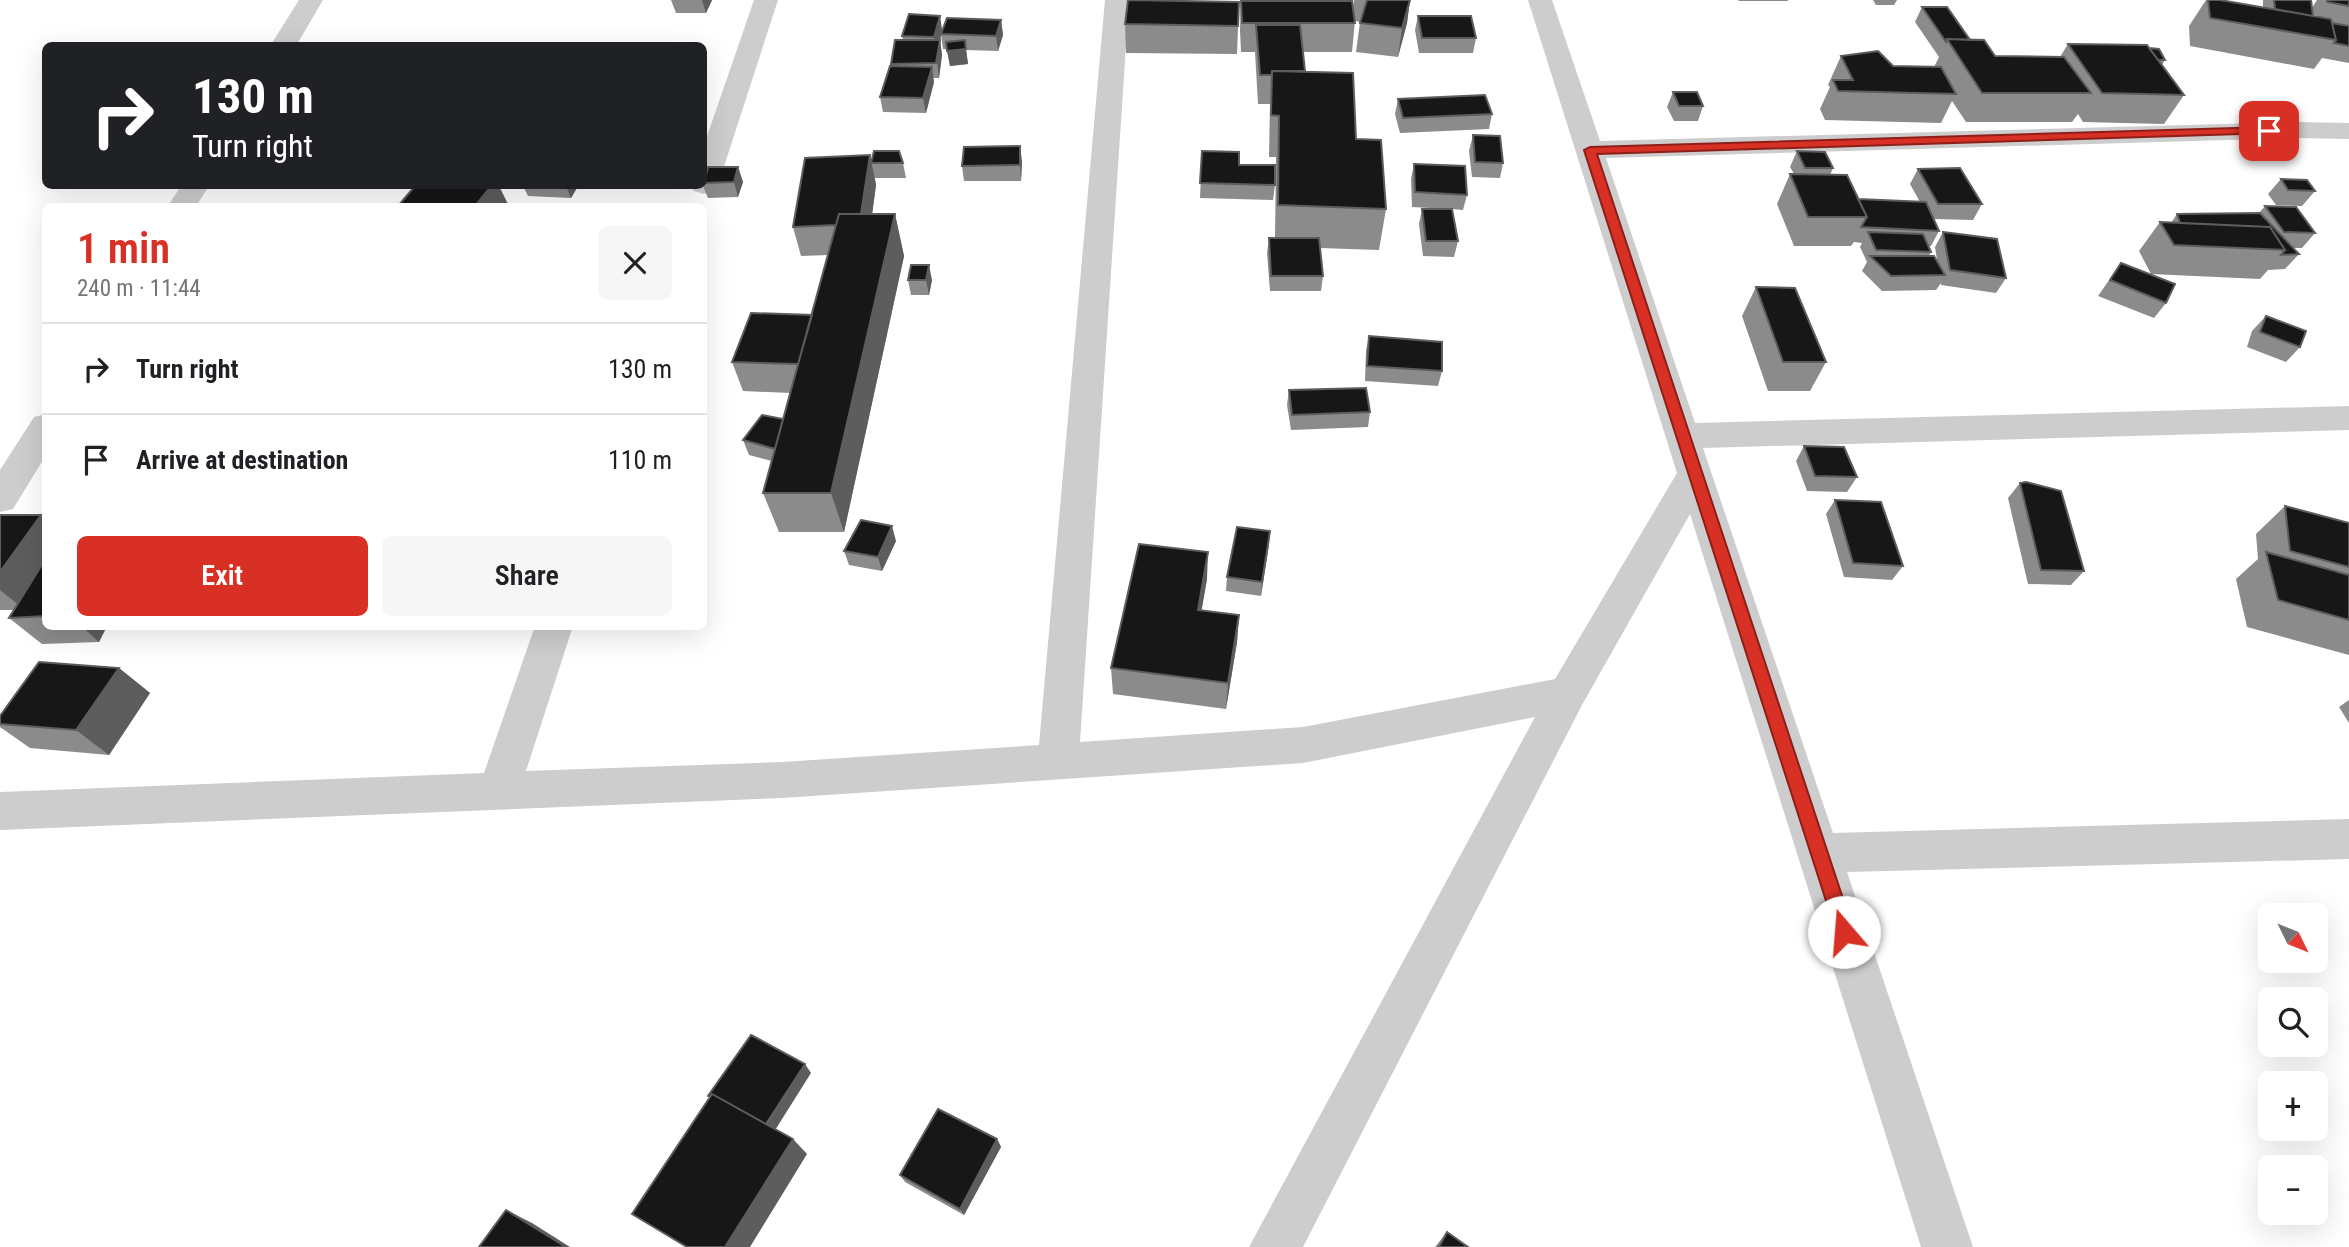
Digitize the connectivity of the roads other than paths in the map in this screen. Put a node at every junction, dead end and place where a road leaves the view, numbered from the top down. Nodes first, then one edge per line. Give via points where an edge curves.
1 (311, 0) edge
2 (766, 0) edge
3 (1116, 0) edge
4 (1540, 0) edge
5 (285, 42) edge
6 (2349, 131) edge
7 (1590, 150) junction
8 (707, 173) edge
9 (2349, 418) edge
10 (42, 432) edge
11 (1688, 455) junction
12 (0, 499) edge
13 (553, 630) edge
14 (1568, 693) junction
15 (1058, 761) junction
16 (499, 791) junction
17 (0, 811) edge
18 (2349, 839) edge
19 (1819, 853) junction
20 (1275, 1247) edge
21 (1947, 1247) edge

1 - 5 street
2 - 8 street
3 - 15 street
4 - 7 street
6 - 7 street
7 - 11 street
9 - 11 street
10 - 12 street
11 - 14 street
11 - 19 street
13 - 16 street
14 - 15 street via 1303,745
14 - 20 street
15 - 16 street via 782,780
16 - 17 street
18 - 19 street
19 - 21 street

